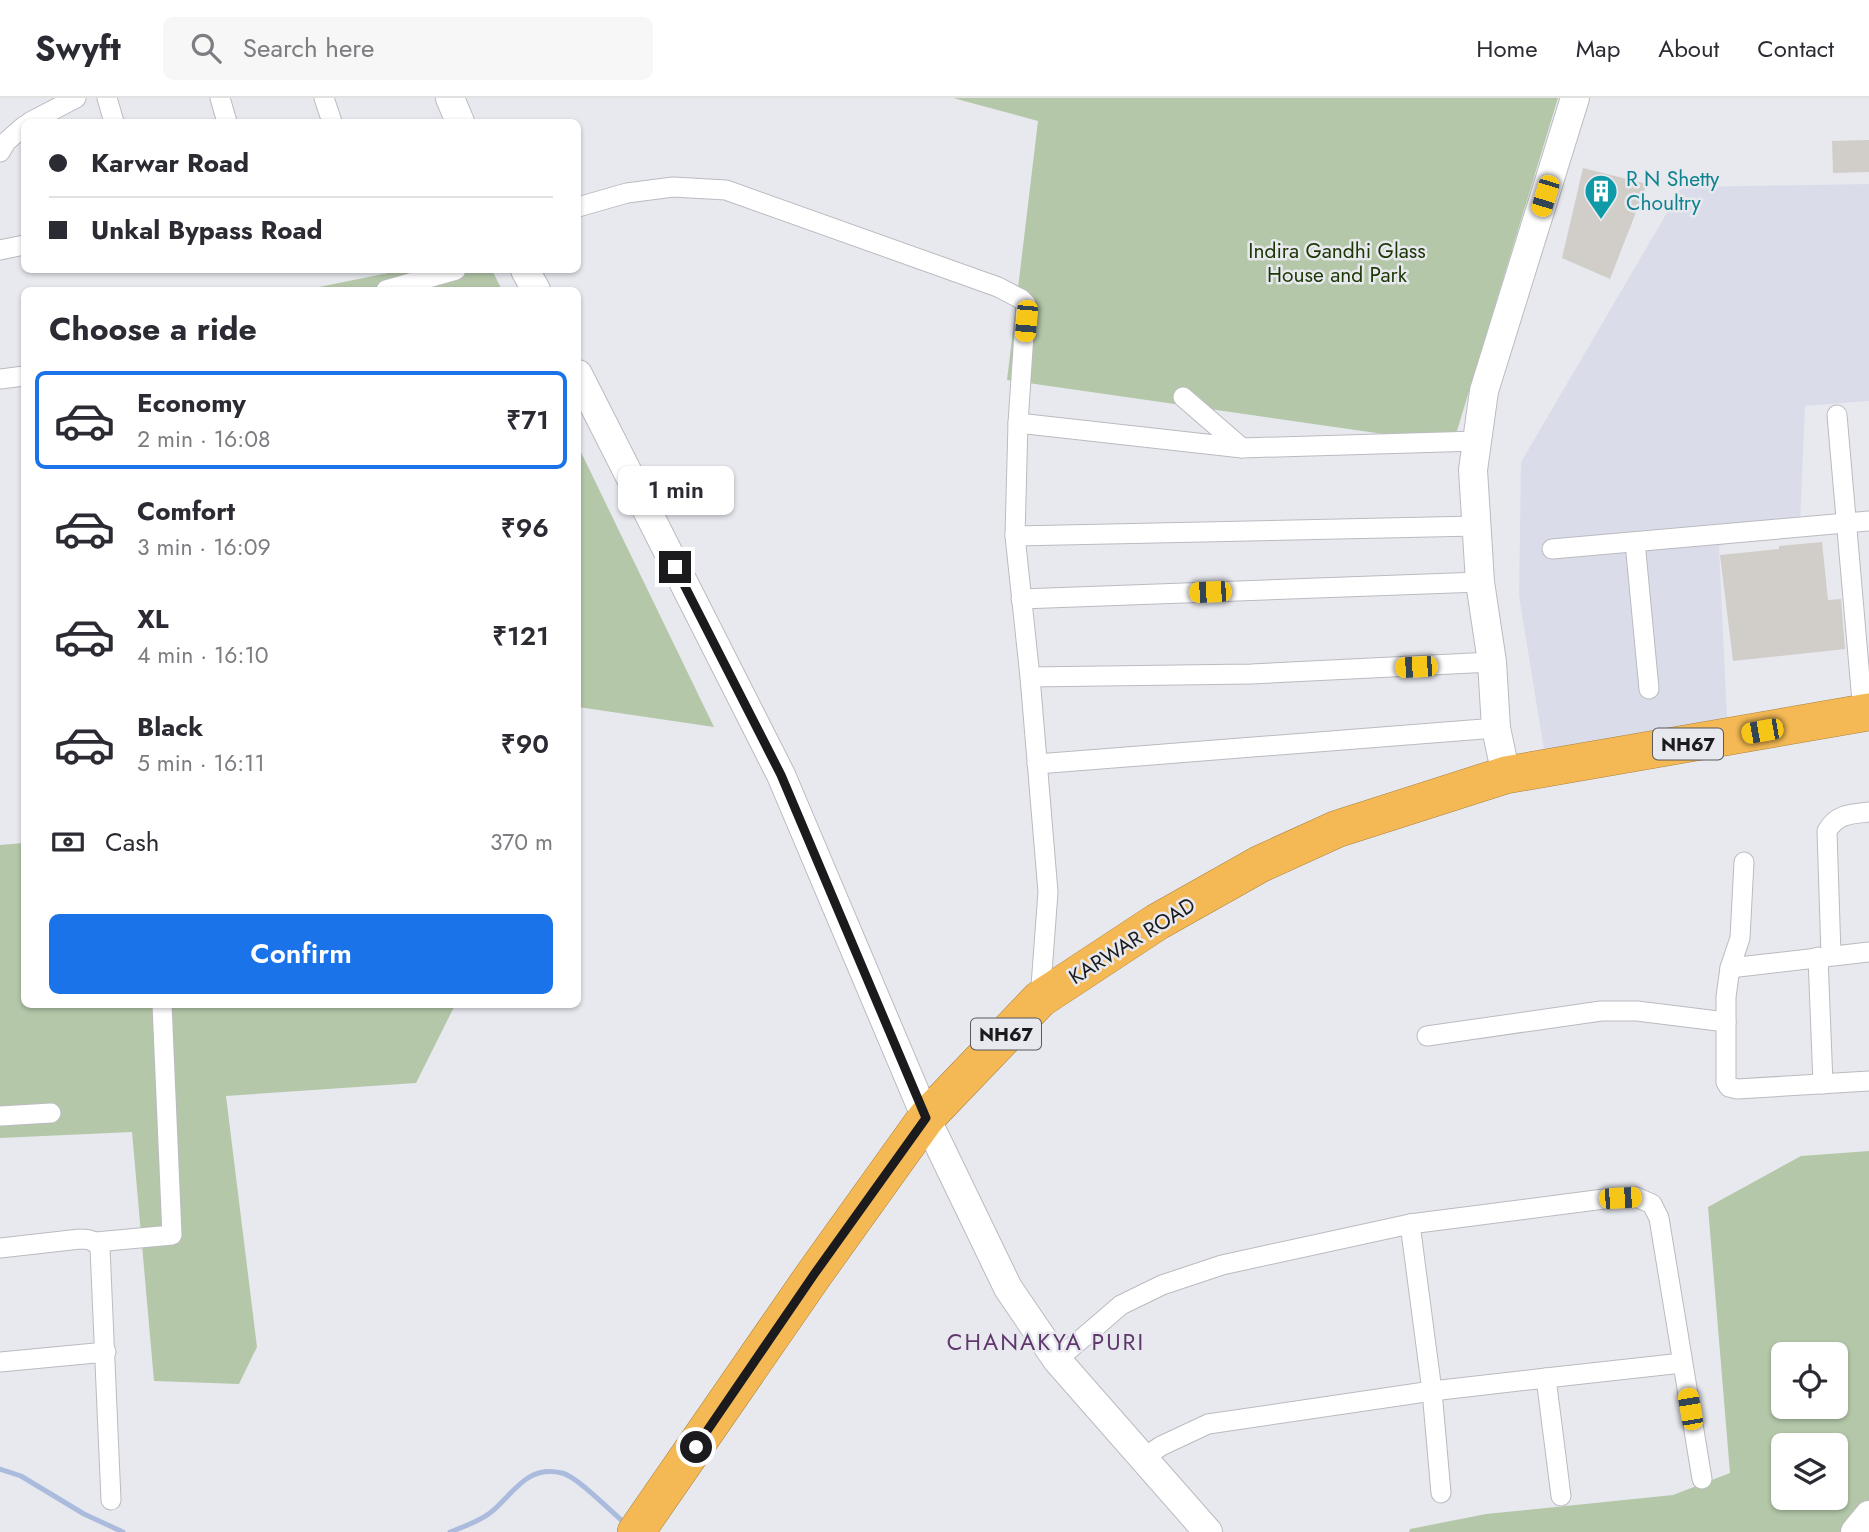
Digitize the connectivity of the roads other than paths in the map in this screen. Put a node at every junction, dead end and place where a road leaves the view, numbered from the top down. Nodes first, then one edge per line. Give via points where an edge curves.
1 (76, 98) edge
2 (107, 98) edge
3 (220, 98) edge
4 (324, 98) edge
5 (450, 98) edge
6 (1575, 98) edge
7 (36, 119) edge
8 (113, 119) edge
9 (227, 119) edge
10 (331, 119) edge
11 (459, 119) edge
12 (21, 129) edge
13 (0, 152) edge
14 (581, 206) edge
15 (21, 246) edge
16 (0, 250) edge
17 (446, 273) edge
18 (396, 287) edge
19 (21, 376) edge
20 (0, 379) edge
21 (581, 380) edge
22 (1183, 397) dead end
23 (1838, 415) dead end
24 (1018, 423) junction
25 (1477, 441) junction
26 (1242, 448) junction
27 (1869, 521) edge
28 (1847, 524) junction
29 (1476, 526) junction
30 (1015, 536) junction
31 (1635, 542) junction
32 (1552, 549) dead end
33 (1480, 582) junction
34 (1021, 600) junction
35 (1492, 663) junction
36 (1030, 677) junction
37 (1649, 689) dead end
38 (1866, 712) edge
39 (1496, 728) junction
40 (1037, 764) junction
41 (1506, 775) junction
42 (1869, 812) edge
43 (1744, 862) dead end
44 (1869, 952) edge
45 (1825, 956) junction
46 (1730, 968) junction
47 (1040, 999) junction
48 (162, 1008) edge
49 (1726, 1022) junction
50 (1427, 1036) dead end
51 (1869, 1081) edge
52 (1823, 1083) junction
53 (51, 1113) dead end
54 (0, 1116) edge
55 (926, 1118) junction
56 (1410, 1224) junction
57 (96, 1242) junction
58 (0, 1248) edge
59 (106, 1352) junction
60 (1057, 1360) junction
61 (0, 1362) edge
62 (1682, 1363) junction
63 (1546, 1378) junction
64 (1432, 1391) junction
65 (1142, 1459) junction
66 (1702, 1479) dead end
67 (1441, 1493) dead end
68 (1562, 1496) dead end
69 (111, 1500) dead end
70 (1869, 1515) edge
71 (636, 1532) edge
72 (1208, 1532) edge
73 (1855, 1532) edge

1 - 7 street
2 - 8 street
3 - 9 street
4 - 10 street
5 - 11 main road
6 - 25 main road via 1484,391
12 - 13 street
14 - 24 street via 626,192 673,187 726,190 1011,293 1026,304 1027,313
15 - 16 street
17 - 18 street
19 - 20 street
21 - 55 main road via 781,775
22 - 26 street
23 - 28 street
24 - 26 street
24 - 30 street
25 - 26 street
25 - 29 main road via 1473,470
27 - 28 street
28 - 31 street
28 - 38 street
29 - 30 street
29 - 33 main road
30 - 34 street
31 - 32 street
31 - 37 street
33 - 34 street
33 - 35 main road
34 - 36 street
35 - 36 street via 1251,674
35 - 39 main road
36 - 40 street
38 - 41 highway, KARWAR ROAD / NH67
39 - 40 street
39 - 41 main road
40 - 47 street via 1048,892
41 - 47 highway, KARWAR ROAD / NH67 via 1338,829 1260,864 1157,922
42 - 45 street via 1845,814 1827,831
43 - 46 street via 1740,938
44 - 45 street
45 - 46 street
45 - 52 street
46 - 49 street
47 - 55 highway, KARWAR ROAD / NH67
48 - 57 street via 172,1235
49 - 50 street via 1601,1011
49 - 52 street via 1729,1087
51 - 52 street
53 - 54 street
55 - 60 main road via 1007,1288
55 - 71 highway, KARWAR ROAD / NH67
56 - 60 street via 1222,1265 1162,1285 1121,1305
56 - 62 street via 1604,1199 1636,1197 1652,1204 1659,1218
56 - 64 street
57 - 58 street via 80,1238
57 - 59 street via 101,1254
59 - 61 street
59 - 69 street
60 - 65 main road
62 - 63 street
62 - 66 street
63 - 64 street
63 - 68 street
64 - 65 street via 1208,1424
64 - 67 street
65 - 72 main road
70 - 73 main road

